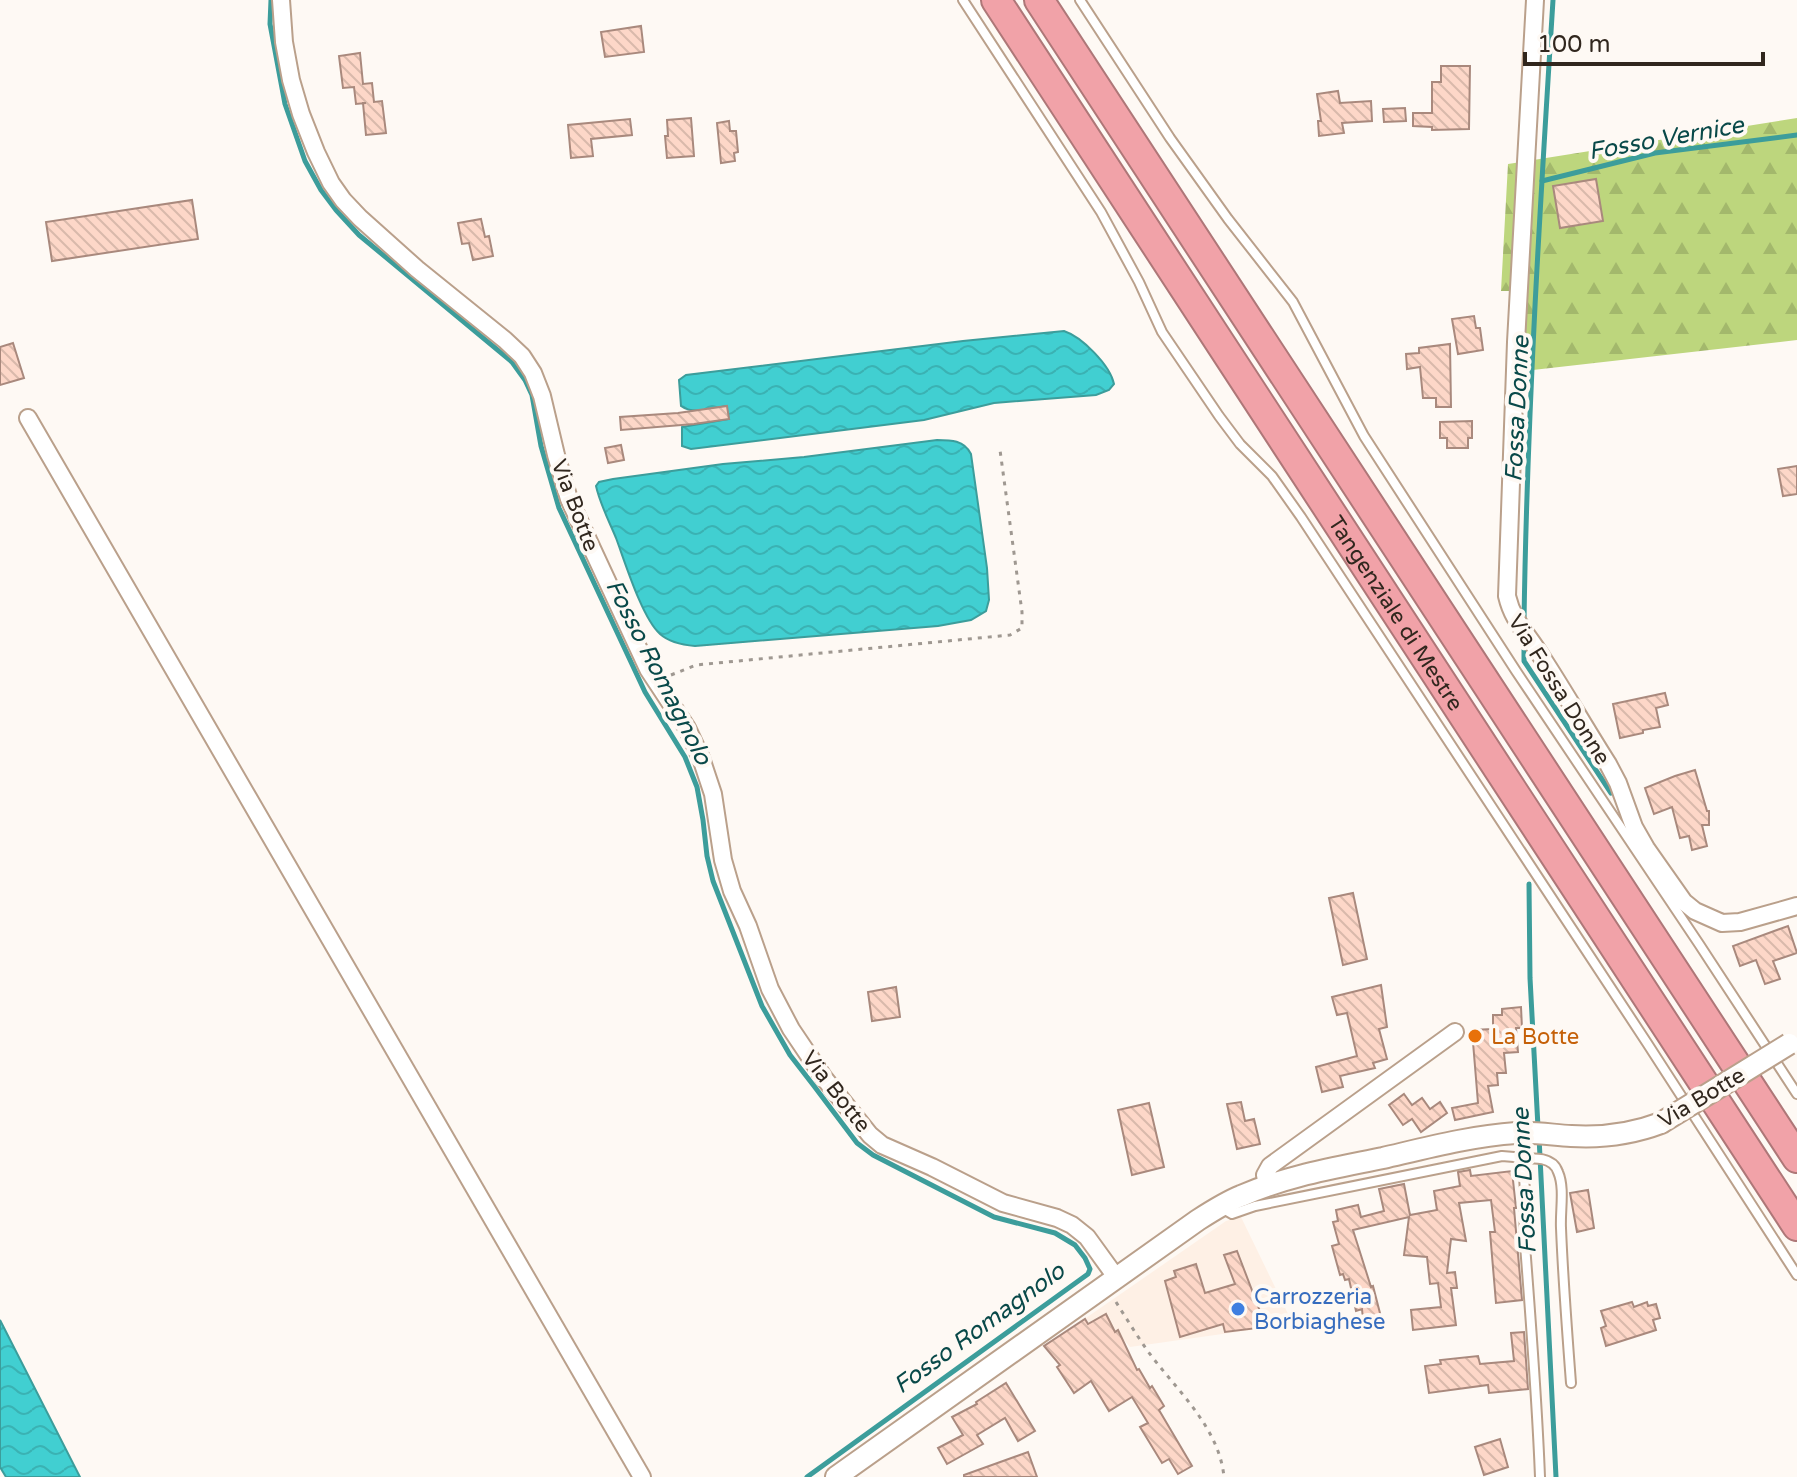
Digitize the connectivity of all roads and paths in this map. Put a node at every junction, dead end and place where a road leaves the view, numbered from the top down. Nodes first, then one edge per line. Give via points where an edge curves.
1 (281, 0) edge
2 (963, 0) edge
3 (996, 0) edge
4 (1039, 0) edge
5 (1080, 0) edge
6 (1535, 0) edge
7 (28, 418) dead end
8 (1000, 450) dead end
9 (657, 685) junction
10 (1797, 906) edge
11 (1455, 1032) dead end
12 (1793, 1040) edge
13 (1797, 1094) edge
14 (1797, 1158) edge
15 (1521, 1160) junction
16 (1267, 1185) junction
17 (1220, 1207) junction
18 (1797, 1226) edge
19 (1797, 1275) edge
20 (1111, 1281) junction
21 (1571, 1383) dead end
22 (642, 1477) edge
23 (836, 1477) edge
24 (1224, 1477) edge
25 (1540, 1477) edge

1 - 9 street, Via Botte via 291,80 331,183 360,218 522,356 542,396 569,499
2 - 19 lane via 1101,212 1162,332 1240,444 1272,476 1301,517
3 - 18 highway, Tangenziale di Mestre
4 - 14 highway, Tangenziale di Mestre
5 - 13 lane via 1170,138 1293,302 1364,436
6 - 10 street, Via Fossa Donne via 1507,596 1515,621 1608,764 1646,848 1684,902 1722,923
7 - 22 street
8 - 9 path via 1022,628 1010,635 696,665
9 - 20 street, Via Botte via 701,758 729,881 770,989 824,1078 882,1145 1003,1203 1072,1225 1102,1255
11 - 16 street via 1270,1166
12 - 16 street, Via Botte, bridge via 1661,1123 1635,1133 1501,1135
15 - 17 lane via 1502,1156 1232,1214
15 - 21 lane via 1549,1161 1558,1171
15 - 25 lane
16 - 17 street, Via Botte
17 - 20 street, Via Botte
20 - 23 street, Via Botte
20 - 24 path via 1147,1351 1208,1431

